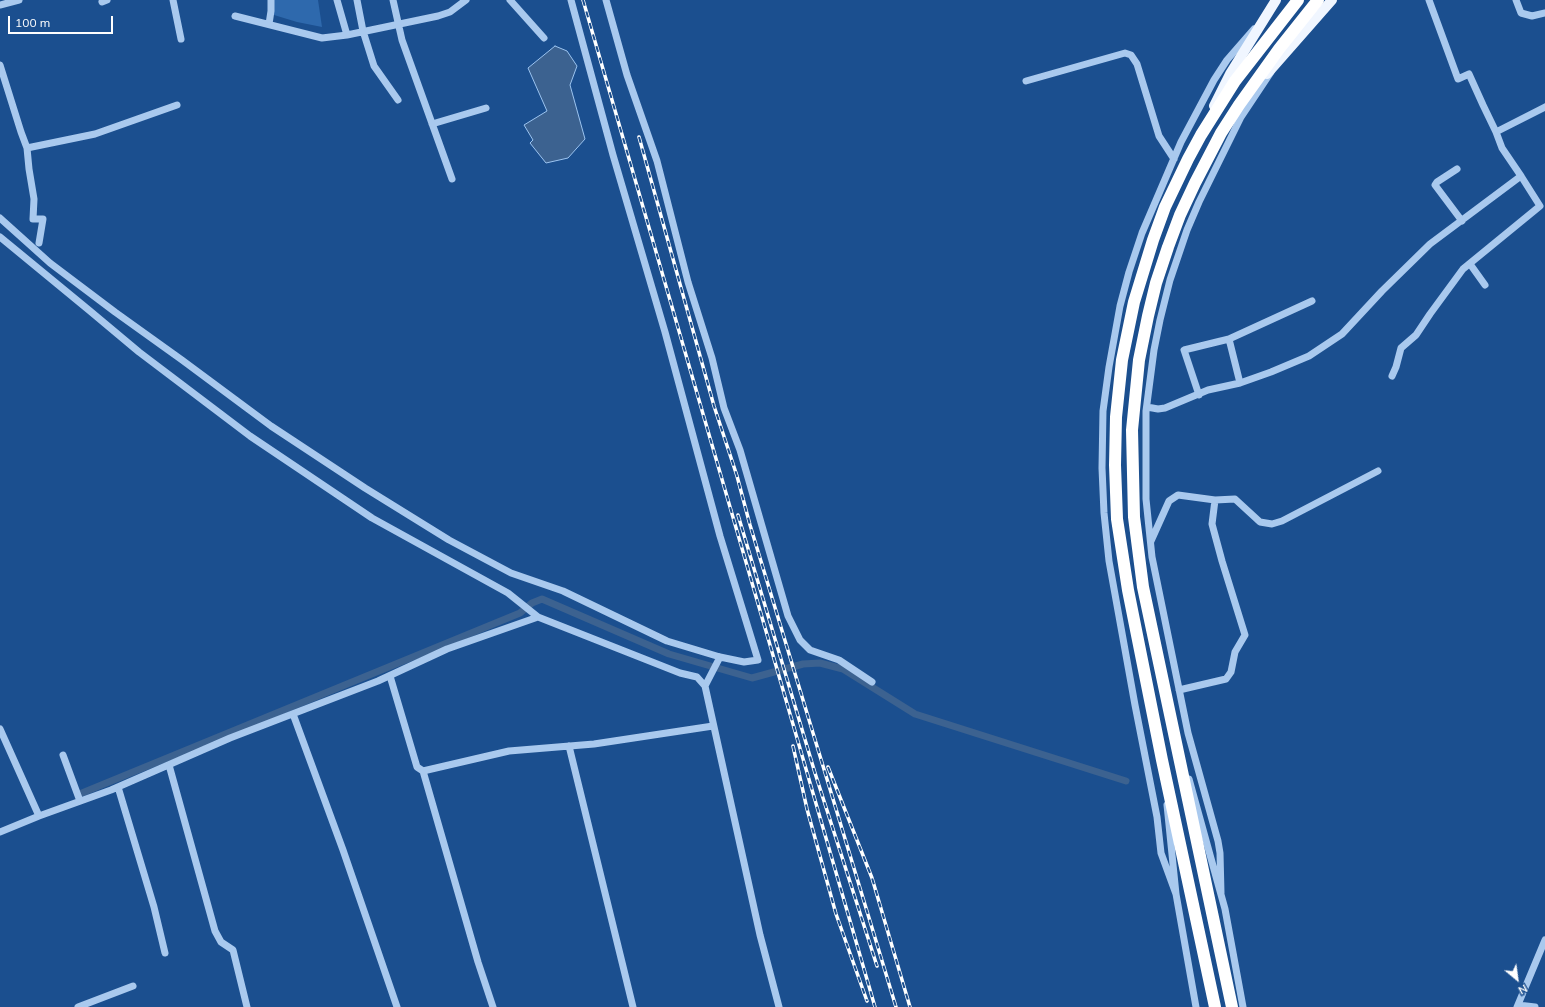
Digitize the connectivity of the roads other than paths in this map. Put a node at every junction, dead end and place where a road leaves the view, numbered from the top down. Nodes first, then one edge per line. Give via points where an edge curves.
1 (19, 0) edge
2 (172, 0) edge
3 (271, 0) edge
4 (337, 0) edge
5 (357, 0) edge
6 (393, 0) edge
7 (466, 0) edge
8 (510, 0) edge
9 (571, 0) edge
10 (606, 0) edge
11 (1276, 0) edge
12 (1298, 0) edge
13 (1318, 0) edge
14 (1332, 0) edge
15 (1429, 0) edge
16 (1516, 0) edge
17 (0, 5) edge
18 (1269, 11) junction
19 (1545, 13) edge
20 (235, 16) dead end
21 (269, 24) junction
22 (398, 24) junction
23 (363, 31) junction
24 (347, 35) junction
25 (544, 38) dead end
26 (181, 39) dead end
27 (1283, 56) junction
28 (0, 65) edge
29 (1026, 81) dead end
30 (398, 100) dead end
31 (177, 105) dead end
32 (1239, 105) junction
33 (1545, 107) edge
34 (486, 108) dead end
35 (432, 124) junction
36 (1496, 132) junction
37 (1201, 135) junction
38 (27, 148) junction
39 (1174, 158) junction
40 (1457, 169) dead end
41 (1521, 176) junction
42 (452, 179) dead end
43 (1543, 209) edge
44 (0, 218) edge
45 (1462, 221) junction
46 (0, 237) edge
47 (38, 243) dead end
48 (1470, 264) junction
49 (1485, 286) dead end
50 (1312, 300) dead end
51 (1229, 338) junction
52 (1392, 376) dead end
53 (1240, 383) junction
54 (1199, 395) junction
55 (1147, 407) junction
56 (1378, 471) dead end
57 (1215, 500) junction
58 (1150, 543) junction
59 (538, 617) junction
60 (720, 657) junction
61 (390, 676) junction
62 (872, 682) dead end
63 (704, 686) junction
64 (1179, 690) junction
65 (293, 714) junction
66 (713, 726) junction
67 (1173, 728) junction
68 (0, 729) edge
69 (569, 746) junction
70 (63, 755) dead end
71 (1162, 760) junction
72 (169, 765) junction
73 (423, 771) junction
74 (118, 787) junction
75 (80, 801) junction
76 (39, 816) junction
77 (0, 832) edge
78 (1221, 892) junction
79 (1176, 894) junction
80 (1545, 940) edge
81 (165, 952) dead end
82 (133, 986) dead end
83 (1517, 1006) edge
84 (78, 1007) edge
85 (247, 1007) edge
86 (397, 1007) edge
87 (493, 1007) edge
88 (633, 1007) edge
89 (779, 1007) edge
90 (1196, 1007) edge
91 (1215, 1007) edge
92 (1232, 1007) edge
93 (1243, 1007) edge
94 (1535, 1007) edge

1 - 17 street
2 - 26 street
3 - 21 street
4 - 24 street
5 - 23 street
6 - 22 street
7 - 22 street via 450,12
8 - 25 street
9 - 60 street via 720,536 758,660 744,662
10 - 62 street via 627,75 657,161 724,408 740,450 788,616 800,640 810,650 839,660
11 - 18 main road
12 - 37 highway via 1235,81
13 - 32 highway
14 - 27 main road
15 - 36 street via 1458,79 1469,74
16 - 19 street via 1521,13 1532,16
18 - 37 main road via 1230,74
18 - 39 street via 1227,60 1214,80
20 - 21 street
21 - 24 street via 322,38
22 - 23 street
22 - 35 street
23 - 24 street
23 - 30 street via 374,66
27 - 32 main road
27 - 55 street via 1241,117 1187,230 1160,320
28 - 38 street
29 - 39 street via 1125,54 1131,55 1137,64 1160,136
31 - 38 street via 95,134
32 - 67 highway via 1209,154 1168,247 1156,283 1139,360 1131,445 1134,517 1143,587
33 - 36 street
34 - 35 street
35 - 42 street
36 - 41 street via 1502,148
37 - 71 highway via 1166,207 1134,302 1122,360 1116,417 1117,519 1128,590
38 - 47 street via 34,199 33,219 43,219
39 - 79 street via 1142,233 1120,306 1103,411 1102,468 1104,513 1115,597 1157,817 1161,853
40 - 45 street via 1436,185
41 - 43 street
41 - 45 street
43 - 48 street
44 - 60 street via 50,263 271,426 448,540 511,573 563,591 668,641
45 - 53 street via 1430,244 1342,334 1310,356
46 - 59 street via 139,352 250,436 372,518 508,593
48 - 49 street
48 - 52 street via 1463,269 1416,335 1401,348
50 - 51 street
51 - 53 street
51 - 54 street via 1184,350
53 - 54 street via 1208,390
54 - 55 street via 1165,408
55 - 58 street via 1145,474
56 - 57 street via 1272,524 1260,522 1235,499
57 - 58 street via 1178,495 1170,501
57 - 64 street via 1212,524 1245,635 1235,652 1231,672 1226,679
58 - 64 street via 1159,600
59 - 61 street via 447,649
59 - 63 street via 697,678
60 - 63 street
61 - 65 street
61 - 73 street via 417,767
63 - 66 street
64 - 78 street via 1188,733 1218,841
65 - 72 street
65 - 86 street
66 - 69 street
66 - 89 street via 760,935
67 - 78 street
67 - 92 highway
68 - 76 street
69 - 73 street via 509,751
69 - 88 street
70 - 75 street
71 - 79 street
71 - 91 highway
72 - 74 street
72 - 85 street via 215,931 221,942 233,950
73 - 87 street
74 - 75 street
74 - 81 street
75 - 76 street
76 - 77 street
78 - 93 street
79 - 90 street
80 - 83 street
82 - 84 street
83 - 94 street

